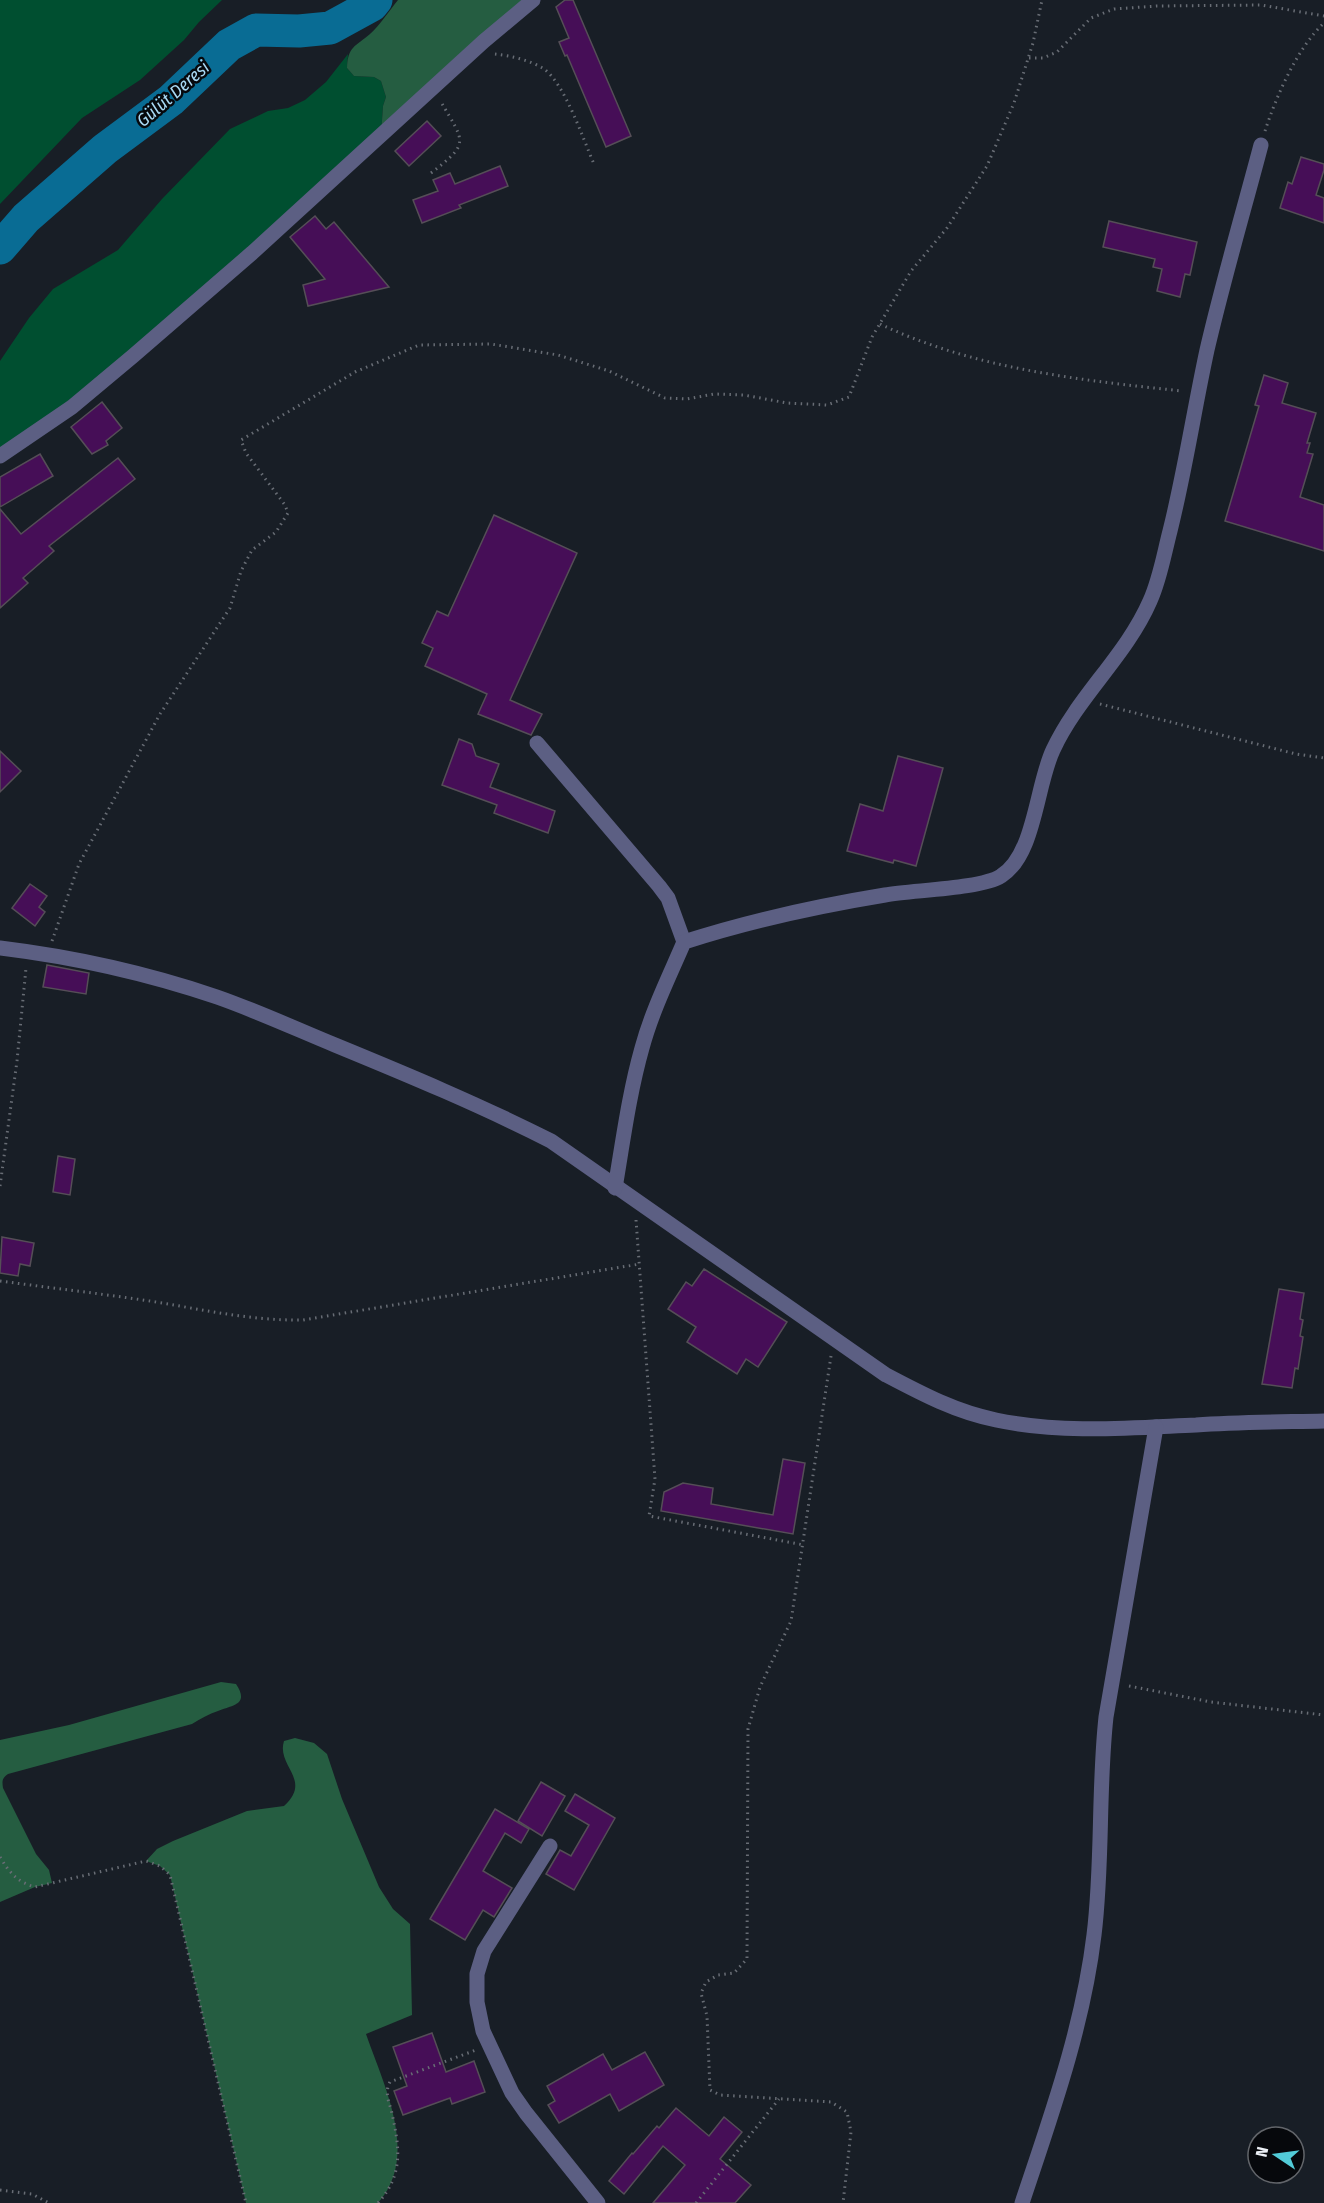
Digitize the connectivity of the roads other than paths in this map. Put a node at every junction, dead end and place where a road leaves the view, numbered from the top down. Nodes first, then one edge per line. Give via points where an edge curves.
1 (533, 0) edge
2 (1261, 145) road end
3 (0, 456) edge
4 (537, 743) dead end
5 (684, 942) junction
6 (0, 948) edge
7 (615, 1188) junction
8 (1324, 1421) edge
9 (1156, 1427) junction
10 (550, 1846) dead end
11 (598, 2203) edge
12 (1022, 2203) edge

1 - 3 street via 252,253 81,400
2 - 5 street via 1208,348 1173,520 1151,598 1135,633 1068,721 1052,751 1025,846 1013,868 997,879 975,884 842,902
4 - 5 street via 668,898
5 - 7 street via 642,1047
6 - 7 street via 91,962 219,998 497,1114 551,1141
7 - 9 street via 886,1375 942,1404 995,1420 1042,1427
8 - 9 street
9 - 12 street via 1102,1753 1099,1885 1086,1993
10 - 11 street via 484,1950 477,1974 477,2002 483,2031 506,2083 525,2114

